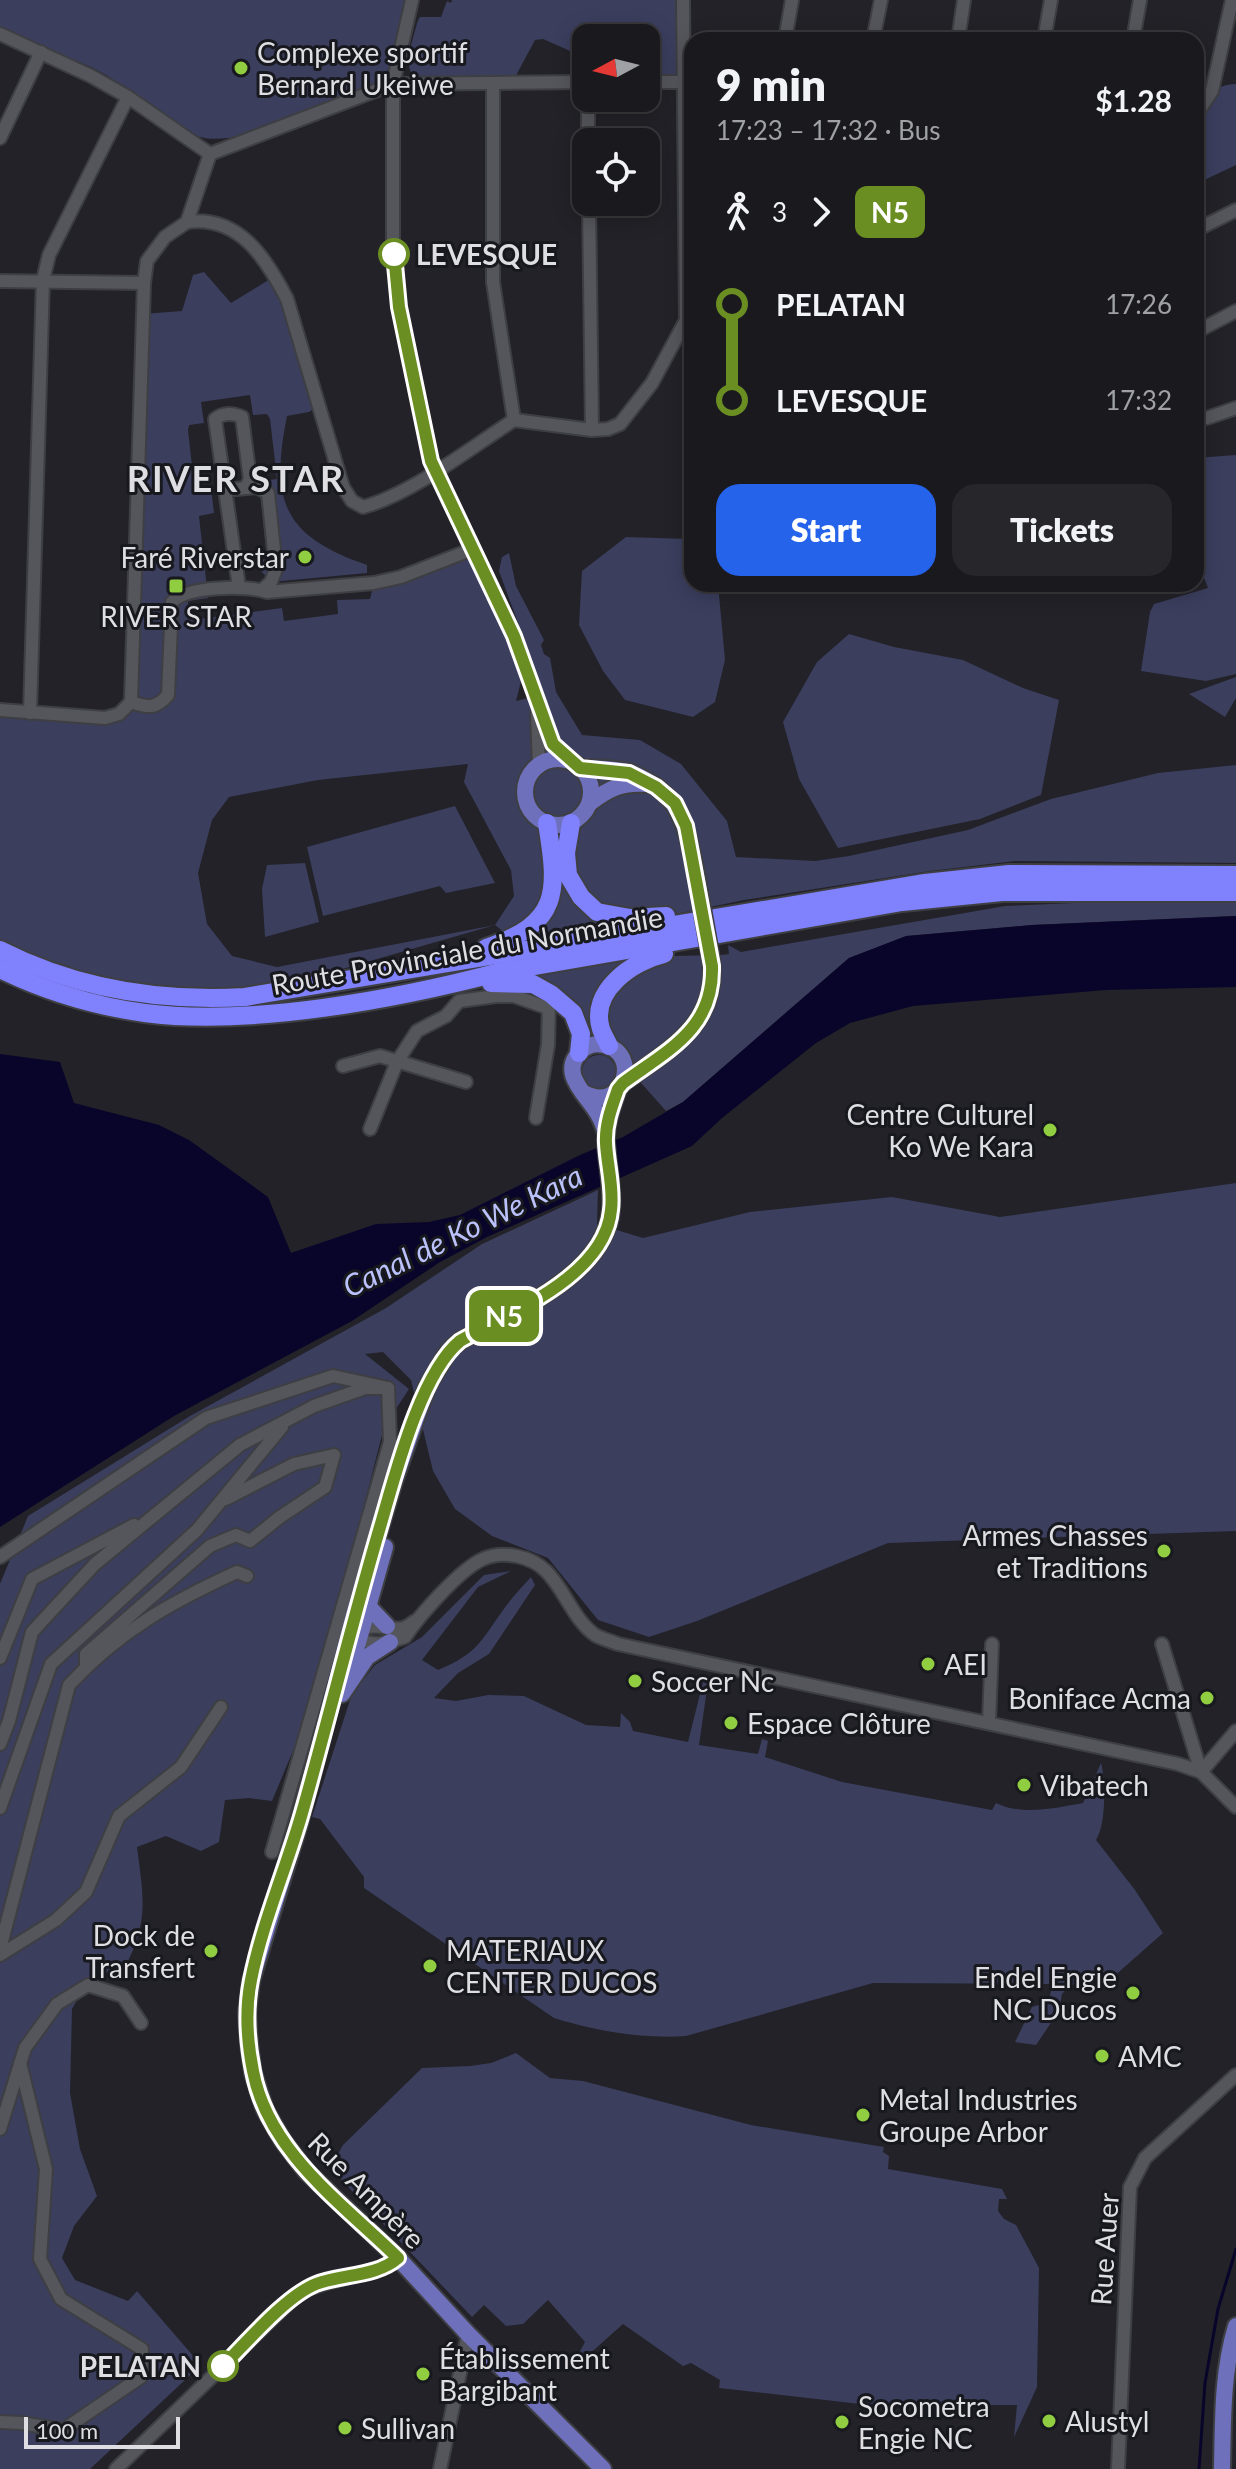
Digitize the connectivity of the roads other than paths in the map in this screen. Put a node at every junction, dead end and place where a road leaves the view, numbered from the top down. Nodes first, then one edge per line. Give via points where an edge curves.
1 (412, 0) edge
2 (683, 0) edge
3 (792, 0) edge
4 (881, 0) edge
5 (964, 0) edge
6 (1051, 0) edge
7 (1140, 0) edge
8 (1232, 0) edge
9 (786, 32) edge
10 (875, 32) edge
11 (959, 32) edge
12 (1045, 32) edge
13 (1134, 32) edge
14 (0, 34) edge
15 (41, 52) junction
16 (572, 82) edge
17 (660, 82) edge
18 (684, 82) joint
19 (493, 83) junction
20 (393, 84) junction
21 (128, 97) junction
22 (1204, 103) edge
23 (0, 138) edge
24 (210, 154) junction
25 (1236, 210) edge
26 (589, 216) edge
27 (187, 222) junction
28 (1204, 226) edge
29 (43, 280) junction
30 (0, 281) edge
31 (144, 283) junction
32 (1236, 311) edge
33 (684, 324) edge
34 (1204, 328) edge
35 (1236, 408) edge
36 (1204, 417) edge
37 (514, 420) junction
38 (592, 430) junction
39 (435, 471) junction
40 (246, 488) junction
41 (226, 490) junction
42 (473, 549) junction
43 (239, 587) junction
44 (262, 590) junction
45 (536, 701) junction
46 (131, 702) junction
47 (0, 710) edge
48 (30, 713) junction
49 (576, 765) junction
50 (539, 766) junction
51 (649, 784) junction
52 (590, 803) junction
53 (547, 823) junction
54 (571, 823) junction
55 (1236, 875) edge
56 (1236, 892) edge
57 (734, 924) junction
58 (0, 950) edge
59 (435, 965) junction
60 (0, 969) edge
61 (458, 983) junction
62 (549, 1001) junction
63 (614, 1050) junction
64 (669, 1050) junction
65 (579, 1053) junction
66 (397, 1062) junction
67 (343, 1066) dead end
68 (466, 1082) dead end
69 (620, 1086) junction
70 (584, 1093) junction
71 (536, 1118) dead end
72 (370, 1129) dead end
73 (606, 1138) junction
74 (388, 1388) junction
75 (417, 1414) junction
76 (288, 1420) junction
77 (220, 1502) junction
78 (156, 1514) junction
79 (379, 1530) junction
80 (0, 1557) edge
81 (247, 1576) dead end
82 (368, 1606) junction
83 (359, 1633) junction
84 (388, 1634) junction
85 (992, 1644) dead end
86 (1162, 1644) dead end
87 (344, 1651) junction
88 (0, 1658) edge
89 (86, 1667) junction
90 (342, 1694) junction
91 (221, 1707) dead end
92 (989, 1722) junction
93 (1236, 1731) edge
94 (0, 1744) edge
95 (1201, 1772) junction
96 (308, 1791) junction
97 (1236, 1807) edge
98 (0, 1808) edge
99 (272, 1852) dead end
100 (0, 1952) edge
101 (141, 2023) dead end
102 (20, 2063) junction
103 (1236, 2075) edge
104 (0, 2129) edge
105 (398, 2258) junction
106 (1236, 2326) edge
107 (468, 2334) junction
108 (0, 2422) edge
109 (116, 2469) edge
110 (440, 2469) edge
111 (603, 2469) edge
112 (1118, 2469) edge
113 (1222, 2469) edge

1 - 20 street
2 - 18 street
3 - 9 street
4 - 10 street
5 - 11 street
6 - 12 street
7 - 13 street
8 - 22 street via 1212,91
14 - 15 street
15 - 21 street
15 - 23 street
16 - 19 street
17 - 18 street
19 - 20 street
19 - 37 street via 493,282
20 - 24 street
20 - 39 street via 393,247 399,307
21 - 24 street
21 - 29 street via 49,255
24 - 27 street
25 - 28 street
26 - 38 street
27 - 31 street via 165,237 147,261
27 - 39 street via 223,225 242,234 275,276 352,501 363,507 375,504
29 - 30 street
29 - 31 street
29 - 48 street
31 - 46 street
32 - 34 street
33 - 38 street via 652,383 620,424
35 - 36 street
37 - 38 street
37 - 39 street
39 - 42 street
40 - 41 street
40 - 41 street via 250,479 242,417 234,413 215,419
40 - 44 street via 268,493 276,569
41 - 43 street
42 - 44 street via 374,583
42 - 45 street via 514,636
43 - 44 street
43 - 46 street via 178,595 172,602 168,695 148,708
45 - 49 street via 553,744
45 - 50 street
46 - 48 street via 105,718
47 - 48 street
49 - 50 main road via 553,760
49 - 51 main road via 629,773
49 - 52 main road via 590,784
50 - 53 main road via 529,777 526,797 533,813
51 - 52 main road via 610,787
51 - 64 main road, bridge via 675,803 686,826 711,959 707,1008
52 - 54 main road
53 - 54 main road
53 - 59 highway via 553,897 539,920 506,942
54 - 57 highway via 568,875 597,912
55 - 57 highway, Route Provinciale du Normandie via 1009,874 925,883
56 - 57 highway, Route Provinciale du Normandie via 1002,892
57 - 59 highway, Route Provinciale du Normandie
57 - 61 highway, Route Provinciale du Normandie
57 - 63 highway via 699,946 643,959 618,977 600,1007 600,1027
58 - 59 highway, Route Provinciale du Normandie via 61,977 106,989 208,999
60 - 61 highway, Route Provinciale du Normandie via 55,992 115,1008 211,1016 338,1005
61 - 62 highway via 533,984
62 - 65 highway via 573,1013 581,1034
62 - 66 street via 514,996 459,1001 446,1016 417,1031
62 - 71 street
63 - 64 main road via 633,1059
63 - 65 main road via 593,1045
63 - 69 main road via 625,1068
64 - 69 main road
65 - 70 main road via 573,1074
66 - 67 street via 380,1056
66 - 68 street
66 - 72 street
69 - 70 main road via 605,1097
69 - 73 main road
70 - 73 main road
73 - 75 main road, Rue Ampère via 611,1209 604,1236 587,1261 558,1286 449,1350
74 - 76 street via 365,1388
74 - 80 street via 333,1376 206,1418
74 - 99 street via 390,1442
75 - 79 main road, Rue Ampère
75 - 82 main road, Rue Ampère
76 - 77 street
76 - 78 street via 240,1445
77 - 89 street via 294,1464 334,1455 325,1487 250,1541 236,1535 210,1546 86,1654
77 - 98 street via 197,1530 51,1664
78 - 88 street via 32,1579
78 - 94 street via 95,1564 32,1632
79 - 83 street
79 - 87 main road, Rue Ampère
81 - 89 street via 237,1572 167,1607 131,1628
82 - 83 main road, Rue Ampère
82 - 84 main road
83 - 84 street via 376,1644
83 - 87 street
83 - 90 main road, Rue Ampère
84 - 90 main road
84 - 92 street via 405,1637 415,1621 481,1560 519,1557 549,1574 597,1636 618,1644
85 - 92 street
86 - 95 street
87 - 96 main road, Rue Ampère
89 - 100 street via 69,1685
90 - 96 main road, Rue Ampère via 319,1772
91 - 100 street via 181,1767 119,1816 86,1892 56,1920
92 - 95 street
93 - 95 street
95 - 97 street
96 - 105 main road, Rue Ampère via 251,1981 247,2013 253,2073 265,2110 306,2171
101 - 102 street via 123,1996 88,1985 57,2004
102 - 104 street
102 - 108 street via 46,2169 40,2259 61,2299 142,2349 141,2377 63,2430
103 - 112 street, Rue Auer via 1145,2158 1130,2187
105 - 107 main road, Rue Ampère
105 - 109 street via 299,2293
106 - 113 main road via 1224,2393
107 - 110 street
107 - 111 main road, Rue Ampère

